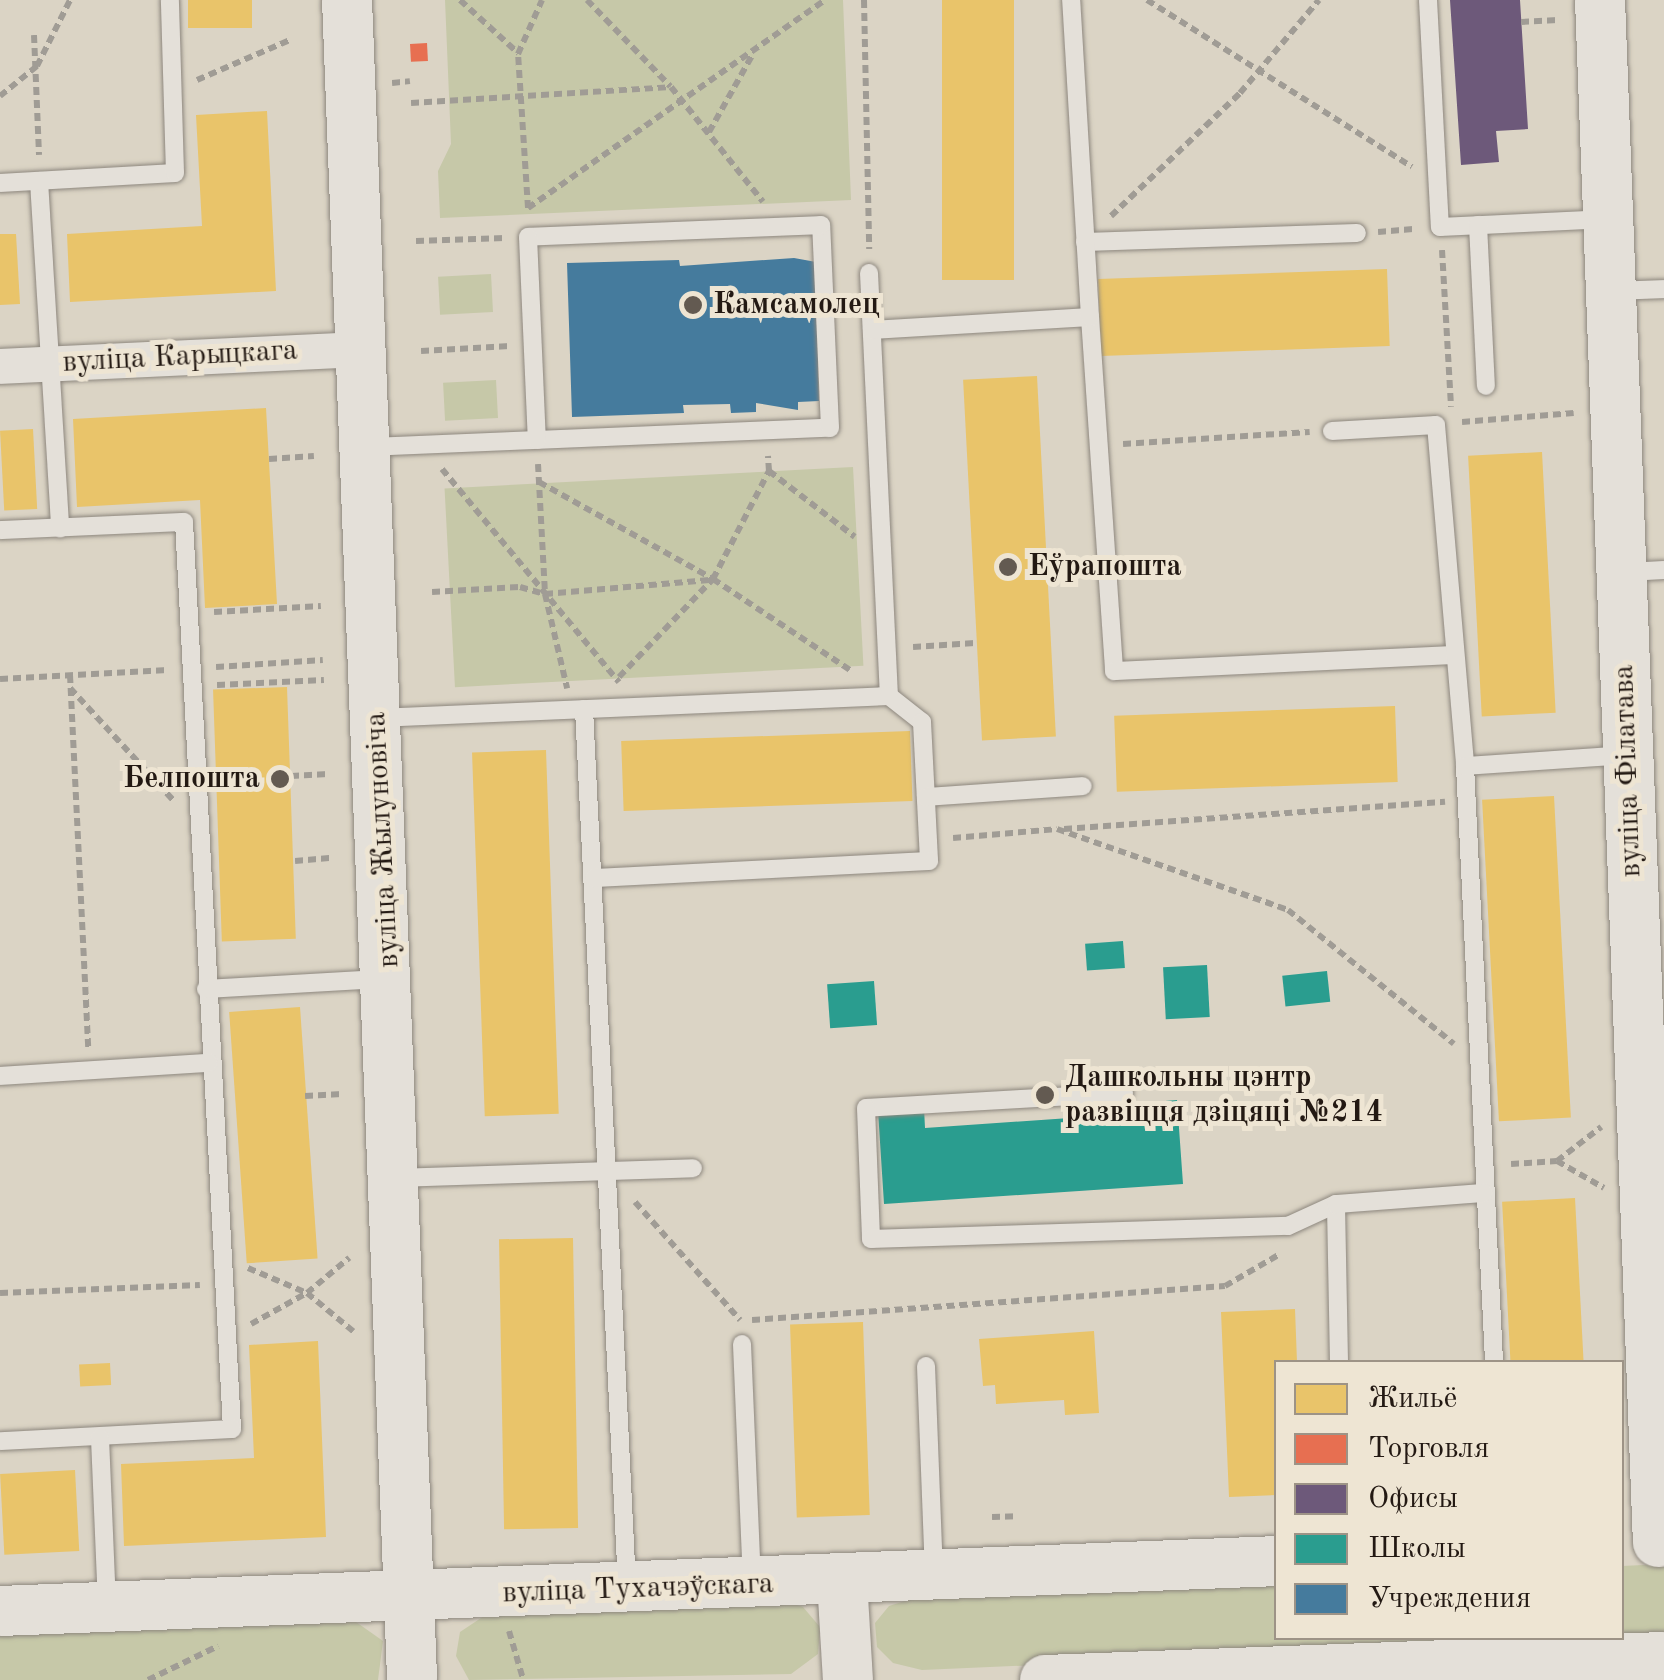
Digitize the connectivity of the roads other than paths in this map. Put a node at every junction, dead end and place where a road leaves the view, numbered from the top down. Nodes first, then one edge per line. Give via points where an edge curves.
1 (170, 0) edge
2 (347, 0) edge
3 (1070, 0) edge
4 (1428, 0) edge
5 (1579, 10) edge
6 (39, 181) junction
7 (0, 183) edge
8 (1607, 219) junction
9 (1478, 226) junction
10 (1357, 233) road end
11 (1085, 242) junction
12 (869, 272) road end
13 (1664, 288) edge
14 (1610, 292) junction
15 (1090, 317) junction
16 (872, 330) junction
17 (359, 349) junction
18 (50, 364) junction
19 (0, 366) edge
20 (1486, 386) dead end
21 (1332, 431) road end
22 (537, 440) junction
23 (364, 448) junction
24 (60, 528) junction
25 (0, 530) edge
26 (1643, 571) edge
27 (1456, 656) junction
28 (888, 696) junction
29 (577, 709) junction
30 (377, 718) junction
31 (1627, 755) junction
32 (1465, 766) junction
33 (1083, 786) dead end
34 (926, 798) junction
35 (594, 878) junction
36 (389, 978) junction
37 (206, 989) junction
38 (209, 1062) junction
39 (0, 1076) edge
40 (1124, 1093) dead end
41 (1638, 1118) edge
42 (693, 1168) dead end
43 (608, 1171) junction
44 (396, 1178) junction
45 (1484, 1193) junction
46 (1336, 1212) junction
47 (742, 1344) road end
48 (1339, 1360) edge
49 (1494, 1360) edge
50 (926, 1366) dead end
51 (100, 1438) junction
52 (0, 1441) edge
53 (1648, 1543) edge
54 (1274, 1562) edge
55 (934, 1575) junction
56 (842, 1580) junction
57 (752, 1586) junction
58 (627, 1590) junction
59 (410, 1596) junction
60 (108, 1607) junction
61 (0, 1611) edge
62 (1664, 1657) edge
63 (1156, 1678) edge
64 (412, 1680) edge
65 (848, 1680) edge
66 (1045, 1680) edge

1 - 6 lane via 176,172
2 - 17 main road, вуліца Жылуновіча
3 - 11 lane
4 - 9 lane via 1440,227
5 - 8 main road, вуліца Філатава
6 - 7 lane
6 - 18 lane
8 - 9 lane
8 - 14 main road, вуліца Філатава
9 - 20 lane
10 - 11 lane
11 - 15 lane
12 - 16 lane
13 - 14 lane
14 - 26 main road, вуліца Філатава
15 - 16 lane
15 - 27 lane via 1114,671
16 - 28 lane
17 - 18 street, вуліца Карыцкага
17 - 23 main road, вуліца Жылуновіча
18 - 19 street, вуліца Карыцкага
18 - 24 lane
21 - 27 lane via 1436,425
22 - 22 lane via 830,428 821,224 528,237
22 - 23 lane
23 - 30 main road, вуліца Жылуновіча
24 - 25 lane
24 - 37 lane via 184,522
26 - 31 main road, вуліца Філатава
27 - 32 lane
28 - 29 lane
28 - 34 lane via 922,722
29 - 30 lane
29 - 35 lane
30 - 36 main road, вуліца Жылуновіча
31 - 32 lane
31 - 41 main road, вуліца Філатава
32 - 45 lane
33 - 34 lane
34 - 35 lane via 929,861
35 - 43 lane
36 - 37 lane
36 - 44 main road, вуліца Жылуновіча
37 - 38 lane
38 - 39 lane
38 - 51 lane via 232,1428
40 - 46 lane via 866,1108 871,1239 1288,1226
41 - 53 main road, вуліца Філатава
42 - 43 lane
43 - 44 lane
43 - 58 lane
44 - 59 main road, вуліца Жылуновіча
45 - 46 lane
45 - 49 lane
46 - 48 lane
47 - 57 lane
50 - 55 lane
51 - 52 lane
51 - 60 lane
54 - 55 main road, вуліца Тухачэўскага
55 - 56 main road, вуліца Тухачэўскага
56 - 57 main road, вуліца Тухачэўскага
56 - 65 main road
57 - 58 main road, вуліца Тухачэўскага
58 - 59 main road, вуліца Тухачэўскага
59 - 60 main road, вуліца Тухачэўскага
59 - 64 main road, вуліца Жылуновіча
60 - 61 main road, вуліца Тухачэўскага
62 - 63 main road
63 - 66 main road

